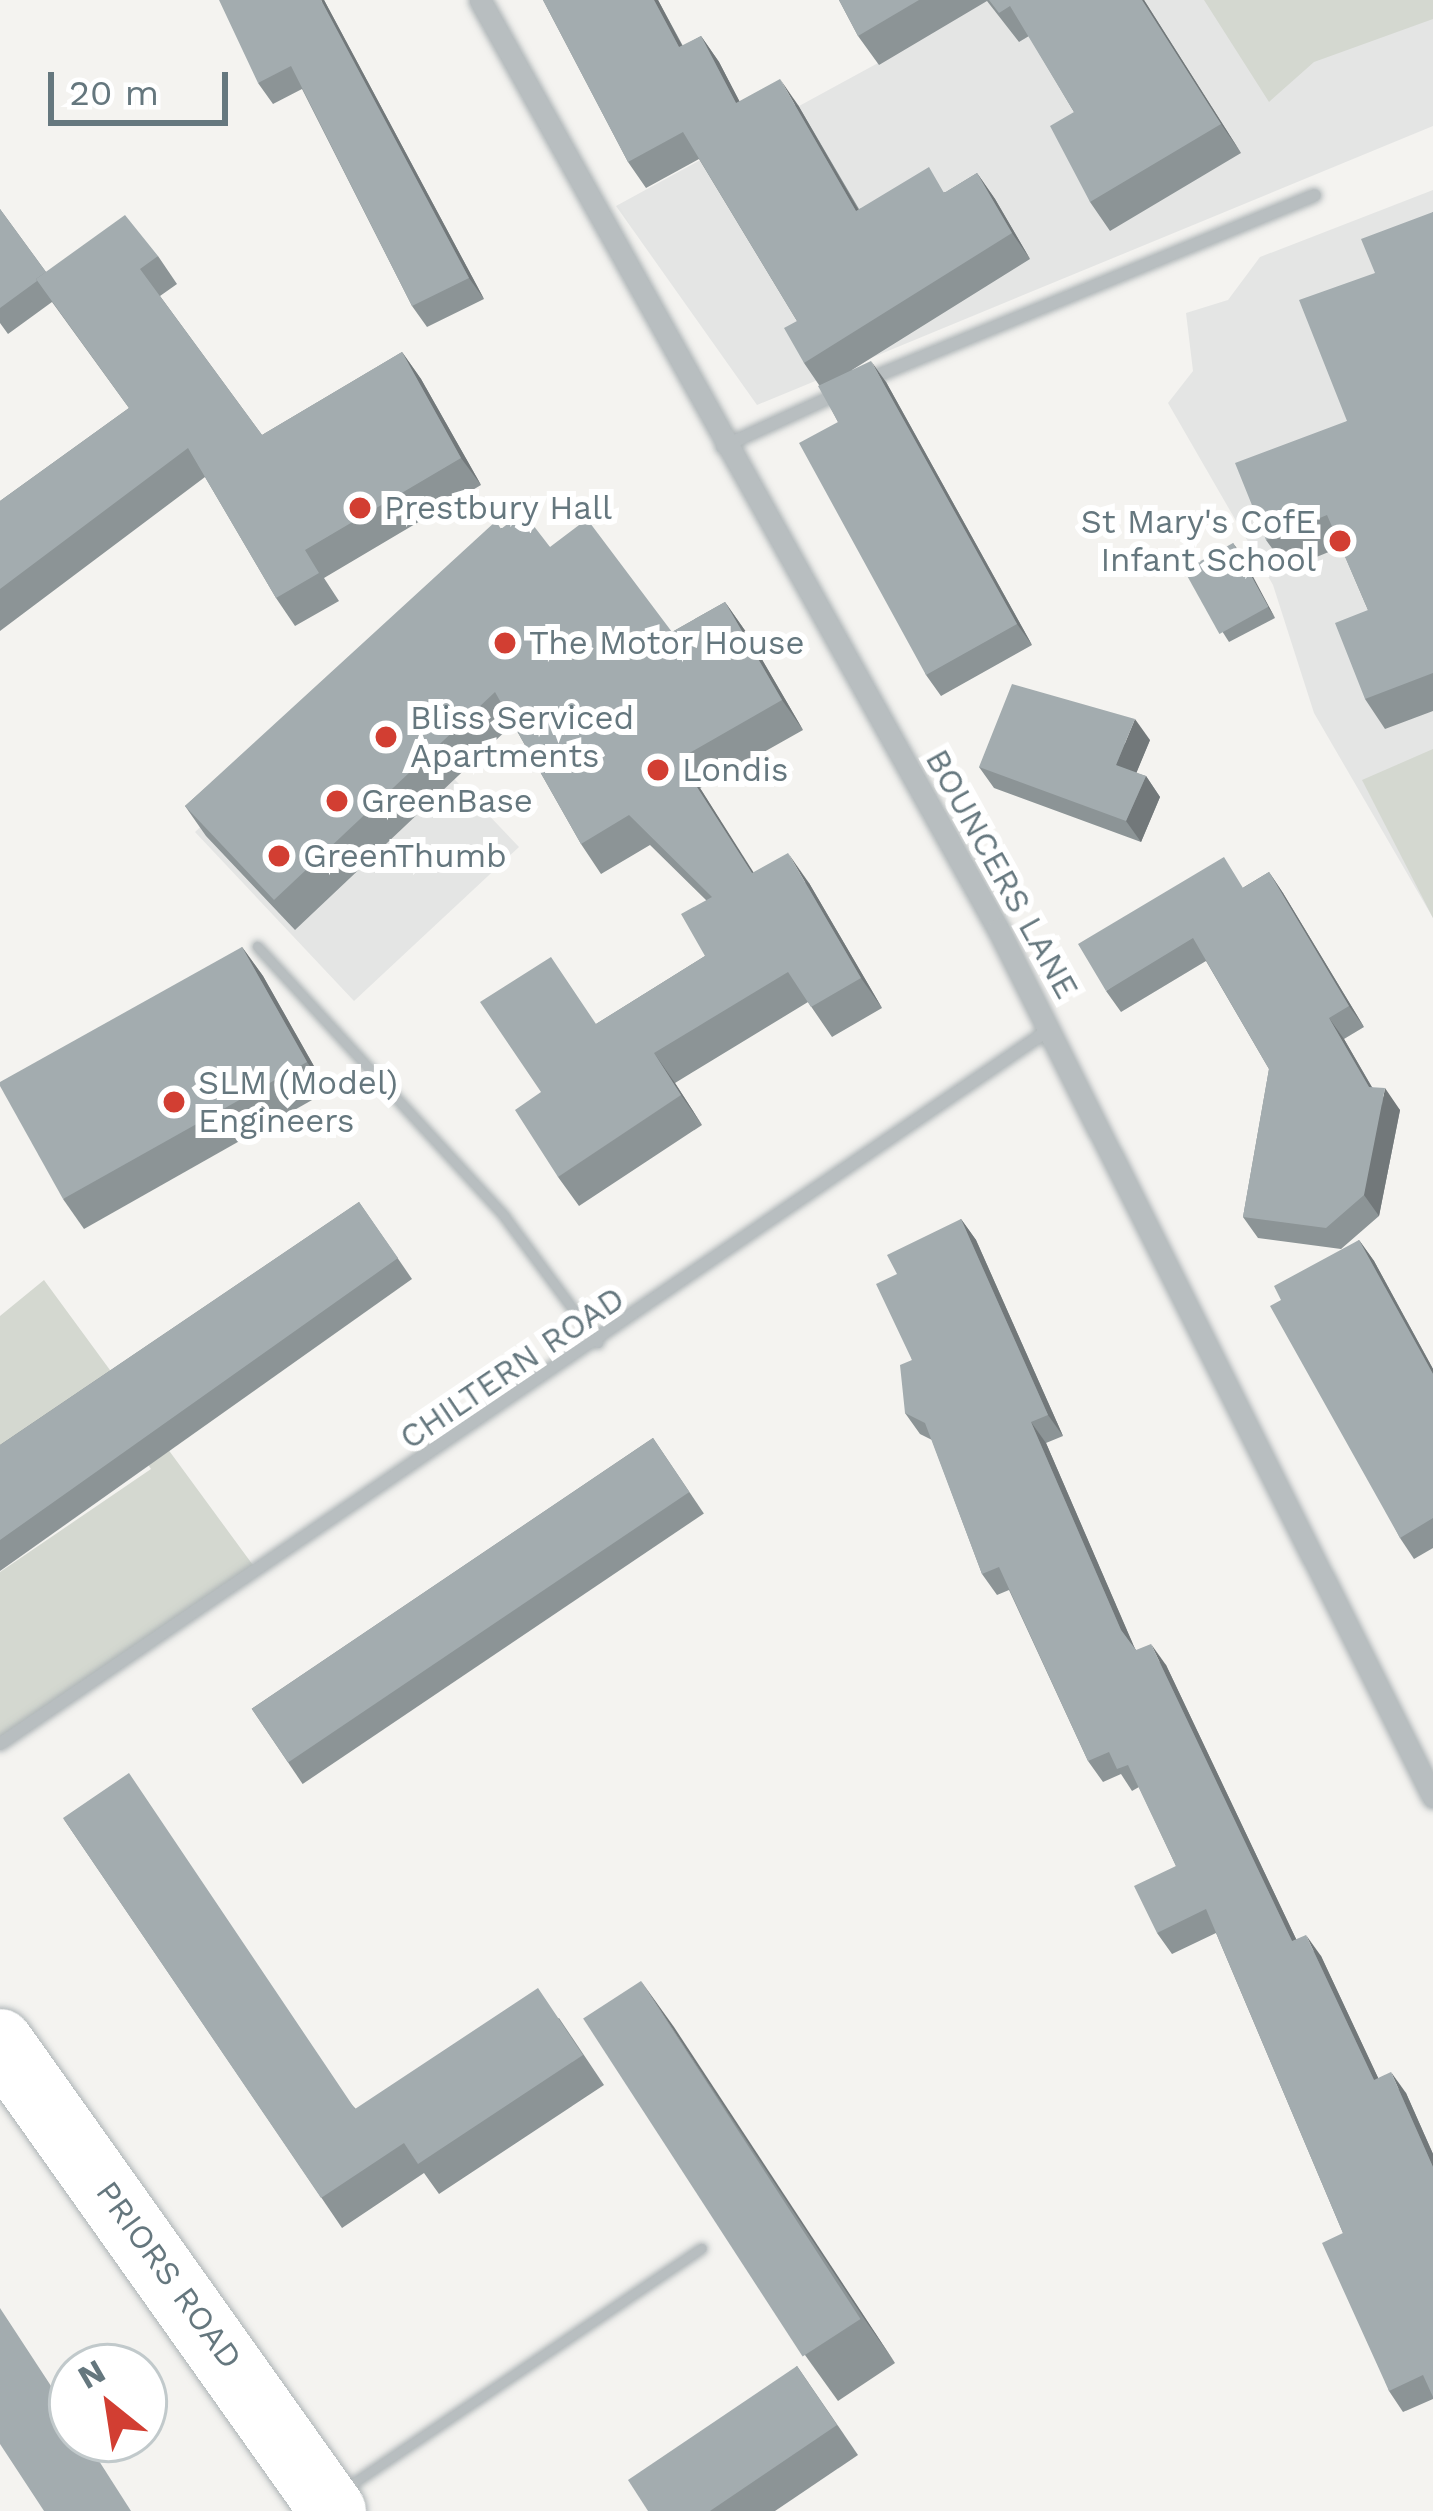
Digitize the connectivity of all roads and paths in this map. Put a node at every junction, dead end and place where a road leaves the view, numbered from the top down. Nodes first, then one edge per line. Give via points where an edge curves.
1 (480, 0) edge
2 (1315, 196) dead end
3 (721, 448) junction
4 (257, 946) dead end
5 (1050, 1029) junction
6 (598, 1343) junction
7 (0, 1744) edge
8 (1433, 1798) edge
9 (0, 2042) edge
10 (702, 2248) edge
11 (330, 2506) edge

1 - 3 street, BOUNCERS LANE
2 - 3 street via 1016,310
3 - 5 street, BOUNCERS LANE
4 - 6 lane via 504,1216
5 - 6 street, CHILTERN ROAD
5 - 8 street, BOUNCERS LANE
6 - 7 street, CHILTERN ROAD
9 - 11 main road, PRIORS ROAD
10 - 11 lane

